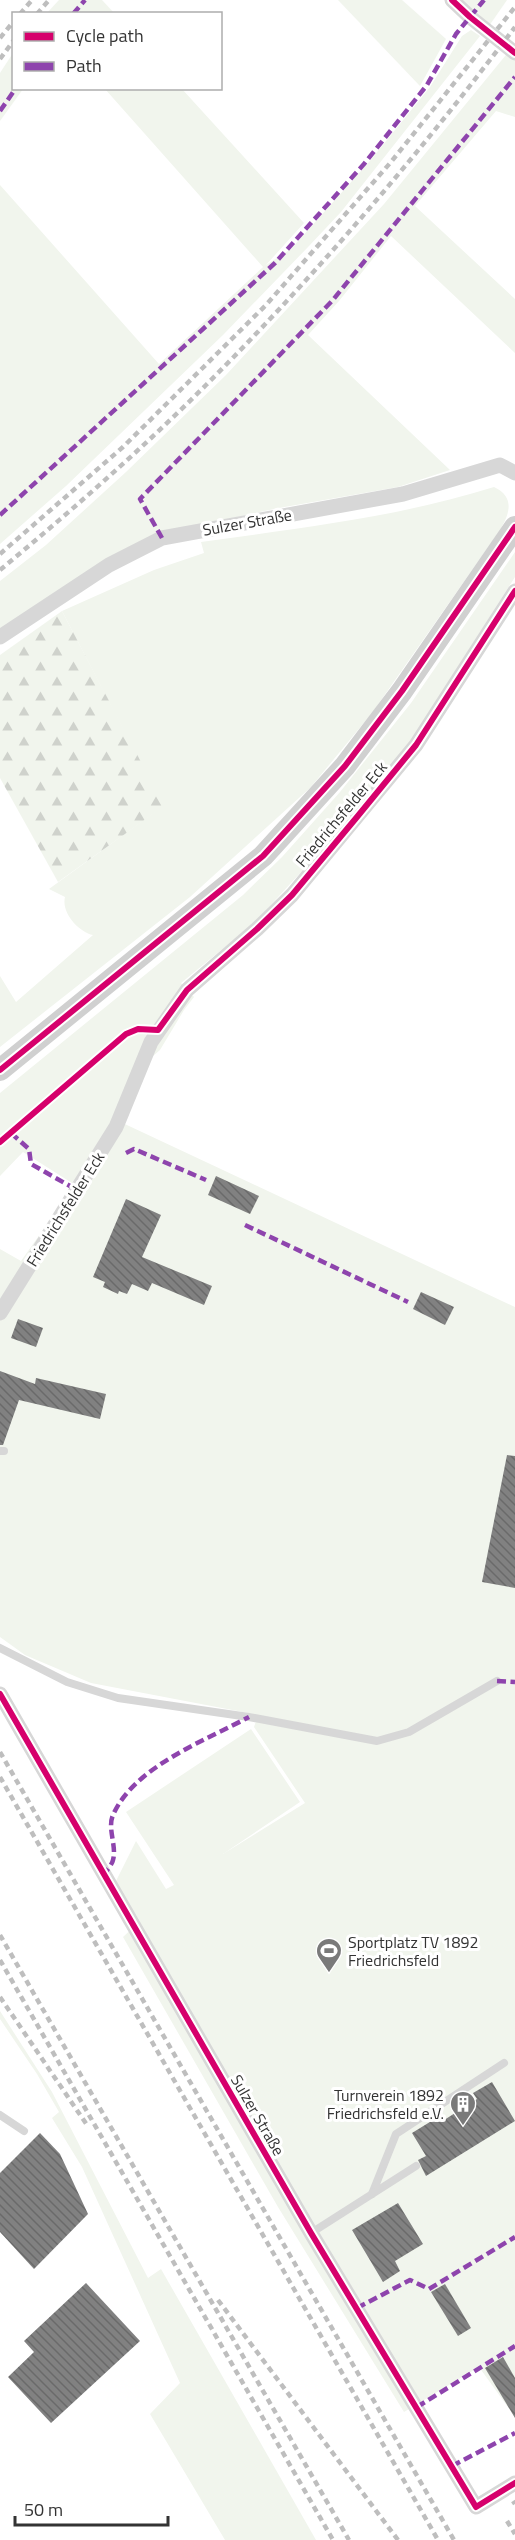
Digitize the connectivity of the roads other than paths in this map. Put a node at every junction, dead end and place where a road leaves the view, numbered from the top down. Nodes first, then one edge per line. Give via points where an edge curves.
1 (452, 0) edge
2 (515, 53) edge
3 (515, 473) edge
4 (515, 527) edge
5 (515, 591) edge
6 (0, 637) edge
7 (0, 1070) edge
8 (0, 1313) edge
9 (0, 1647) edge
10 (497, 1681) dead end
11 (0, 1694) edge
12 (504, 2063) dead end
13 (0, 2115) edge
14 (24, 2131) dead end
15 (416, 2166) dead end
16 (372, 2194) junction
17 (311, 2233) junction
18 (515, 2483) edge

1 - 2 street
3 - 6 street, Sulzer Straße via 500,465 403,494 162,538 109,565
4 - 7 main road via 352,757 262,856
5 - 8 street, Friedrichsfelder Eck via 416,744 365,808 292,895 187,990 158,1030 116,1127
9 - 10 lane via 67,1682 118,1698 377,1741 409,1732
11 - 17 street, Sulzer Straße
12 - 16 lane via 396,2134
13 - 14 lane
15 - 16 lane
16 - 17 lane
17 - 18 street, Sulzer Straße via 476,2506

